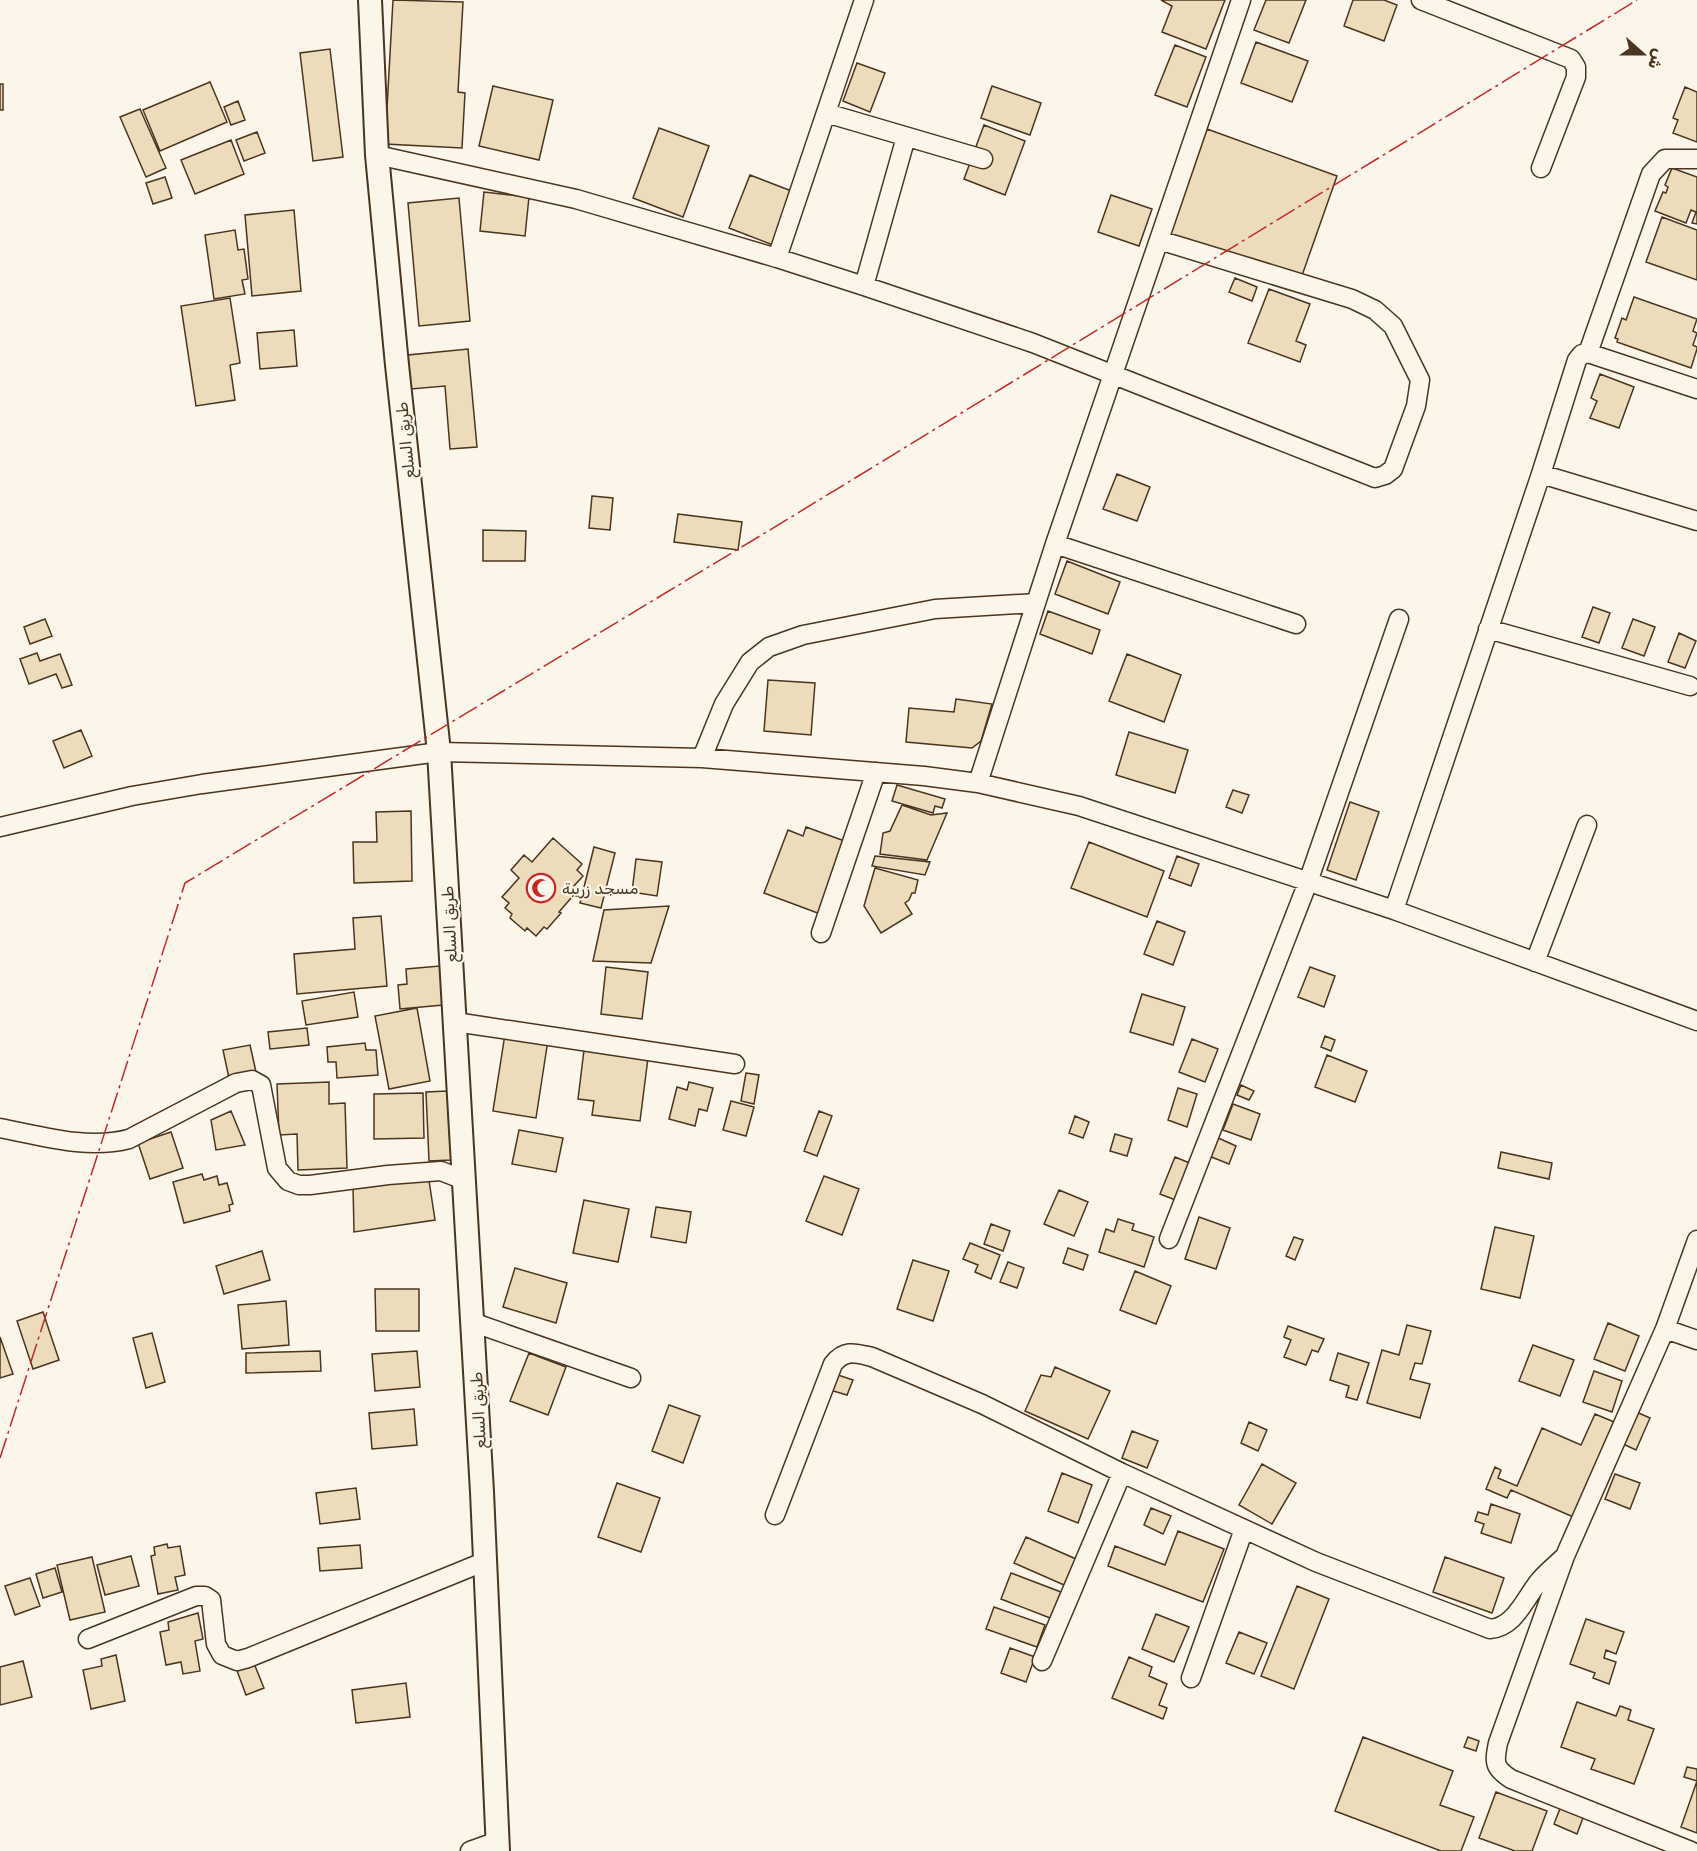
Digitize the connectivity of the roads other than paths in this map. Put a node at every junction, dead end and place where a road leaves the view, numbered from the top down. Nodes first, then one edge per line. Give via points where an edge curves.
1 (370, 0) edge
2 (864, 0) edge
3 (1241, 0) edge
4 (1421, 0) edge
5 (826, 113) junction
6 (906, 137) junction
7 (377, 155) junction
8 (983, 159) dead end
9 (1697, 159) edge
10 (1541, 168) dead end
11 (1159, 240) junction
12 (777, 258) junction
13 (864, 286) junction
14 (1588, 353) junction
15 (1113, 376) junction
16 (1697, 389) edge
17 (1541, 474) junction
18 (1697, 521) edge
19 (1055, 544) junction
20 (1036, 603) junction
21 (1399, 619) dead end
22 (1296, 624) dead end
23 (1488, 629) junction
24 (1690, 686) dead end
25 (439, 752) junction
26 (702, 758) junction
27 (876, 772) junction
28 (978, 783) junction
29 (1587, 825) dead end
30 (0, 827) edge
31 (1308, 882) junction
32 (1394, 910) junction
33 (821, 933) dead end
34 (1535, 962) junction
35 (1697, 1021) edge
36 (455, 1022) junction
37 (735, 1064) dead end
38 (0, 1128) edge
39 (464, 1180) junction
40 (1169, 1239) dead end
41 (1697, 1240) edge
42 (472, 1322) junction
43 (1665, 1329) junction
44 (1697, 1340) edge
45 (631, 1378) dead end
46 (1122, 1473) junction
47 (775, 1515) dead end
48 (1244, 1529) junction
49 (1565, 1556) junction
50 (486, 1561) junction
51 (88, 1639) dead end
52 (1042, 1660) dead end
53 (1191, 1678) dead end
54 (498, 1846) edge
55 (470, 1851) edge
56 (1691, 1851) edge

1 - 7 street, طريق السلع
2 - 5 street
3 - 11 street
4 - 10 street via 1571,59 1576,77
5 - 6 street
5 - 12 street
6 - 8 street
6 - 13 street
7 - 12 street via 576,199
7 - 25 street, طريق السلع
9 - 14 street via 1665,159 1651,174
11 - 15 street
11 - 15 street via 1352,299 1375,310 1393,326 1420,380 1416,406 1393,469 1375,478
12 - 13 street
13 - 15 street via 1033,343
14 - 16 street
14 - 17 street via 1577,360
15 - 19 street
17 - 18 street
17 - 23 street
19 - 20 street
19 - 22 street
20 - 26 street via 935,609 803,635 769,647 750,662 724,704
20 - 28 street
21 - 31 street
23 - 24 street
23 - 32 street
25 - 26 street
25 - 30 street via 202,784
25 - 36 street, طريق السلع
26 - 27 street
27 - 28 street
27 - 33 street
28 - 31 street via 1079,806
29 - 34 street
31 - 32 street
31 - 40 street
32 - 34 street
34 - 35 street
36 - 37 street
36 - 39 street, طريق السلع
38 - 39 street via 111,1143 129,1139 236,1083 252,1080 261,1086 278,1168 288,1181 310,1185 441,1171
39 - 42 street, طريق السلع
41 - 43 street
42 - 45 street
42 - 50 street, طريق السلع
43 - 44 street
43 - 49 street
46 - 47 street via 982,1404 872,1357 847,1353 834,1364
46 - 48 street
46 - 52 street
48 - 49 street via 1316,1562 1490,1629 1509,1623 1541,1579
48 - 53 street
49 - 56 street via 1498,1743 1496,1765 1512,1779
50 - 51 street via 237,1661 222,1655 216,1644 211,1600 205,1596 196,1596
50 - 54 street, طريق السلع
54 - 55 street

